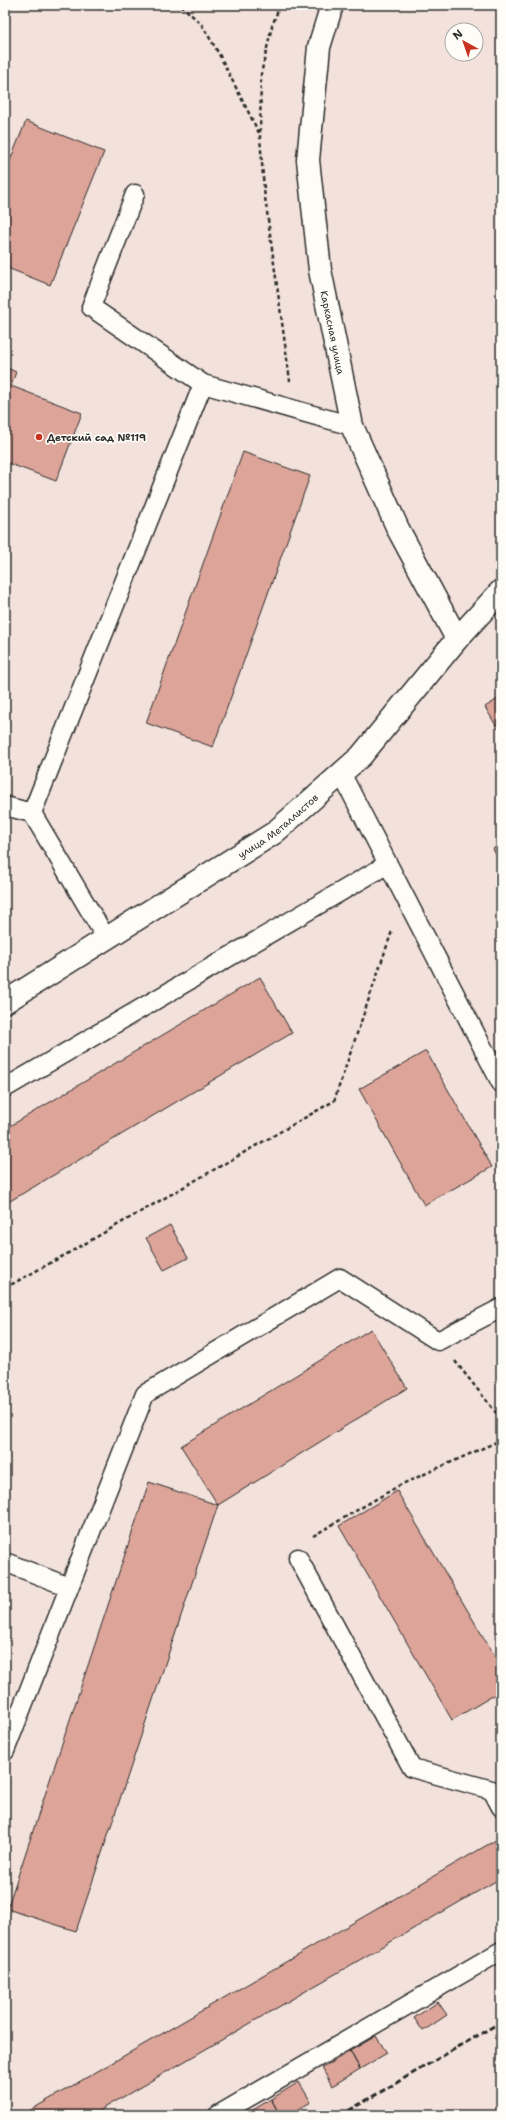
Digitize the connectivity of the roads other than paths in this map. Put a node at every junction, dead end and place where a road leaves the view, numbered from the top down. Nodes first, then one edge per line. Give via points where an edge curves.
1 (332, 5) edge
2 (135, 194) dead end
3 (203, 384) junction
4 (352, 426) junction
5 (501, 592) edge
6 (457, 639) junction
7 (341, 773) junction
8 (5, 806) edge
9 (32, 813) junction
10 (388, 864) junction
11 (106, 938) junction
12 (5, 1002) edge
13 (501, 1083) edge
14 (5, 1088) edge
15 (501, 1308) edge
16 (298, 1558) road end
17 (5, 1562) edge
18 (69, 1587) junction
19 (5, 1751) edge
20 (501, 1807) edge
21 (501, 1951) edge
22 (218, 2115) edge

1 - 4 main road, Каркасная улица via 319,47 308,160 320,270
2 - 3 lane via 91,307
3 - 4 lane
3 - 9 lane
4 - 6 main road, Каркасная улица via 398,529
5 - 6 main road, улица Металлистов
6 - 7 main road, улица Металлистов via 361,756
7 - 10 lane
7 - 11 main road, улица Металлистов via 274,833
8 - 9 lane
9 - 11 lane
10 - 13 lane
10 - 14 lane
11 - 12 main road, улица Металлистов
15 - 18 lane via 438,1340 340,1278 145,1394
16 - 20 lane via 412,1768 492,1790
17 - 18 lane
18 - 19 lane
21 - 22 lane

